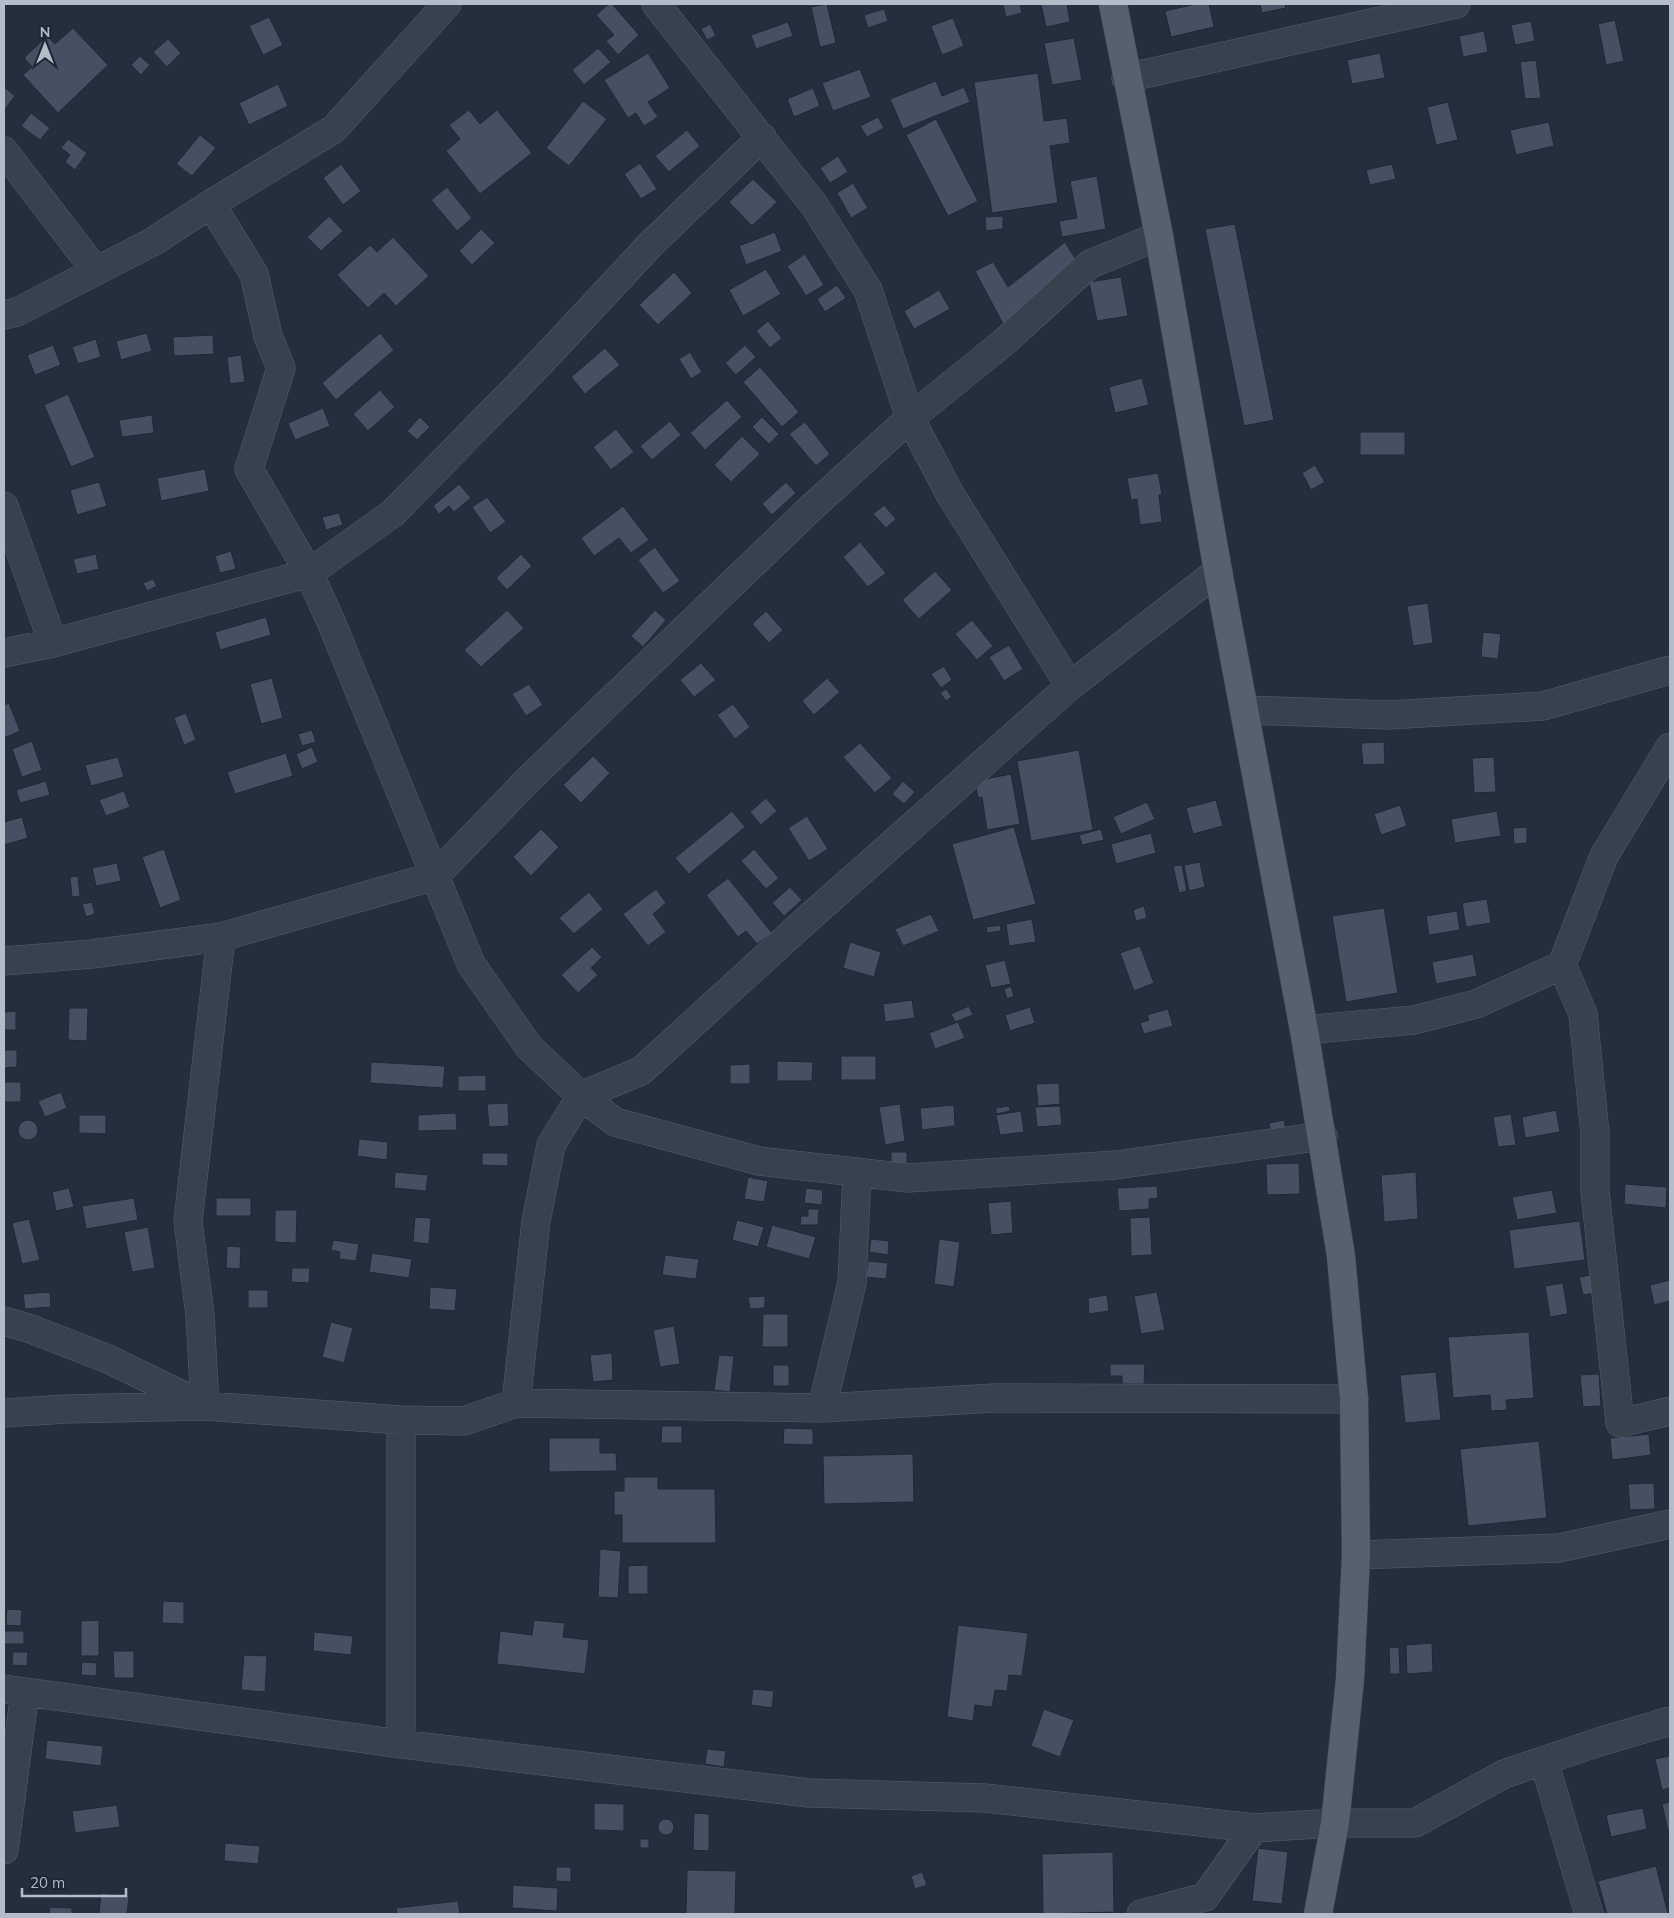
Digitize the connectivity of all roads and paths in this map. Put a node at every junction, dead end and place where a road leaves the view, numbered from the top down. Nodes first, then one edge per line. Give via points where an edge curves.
1 (447, 4) edge
2 (656, 4) edge
3 (1113, 4) edge
4 (1456, 4) edge
5 (1126, 78) junction
6 (762, 137) junction
7 (4, 151) edge
8 (211, 204) junction
9 (1159, 236) junction
10 (96, 271) junction
11 (4, 316) edge
12 (910, 418) junction
13 (4, 506) edge
14 (1218, 572) junction
15 (309, 573) junction
16 (53, 643) junction
17 (4, 653) edge
18 (1670, 670) edge
19 (1070, 686) junction
20 (1246, 710) junction
21 (1670, 747) edge
22 (435, 876) junction
23 (221, 936) junction
24 (4, 961) edge
25 (1562, 965) junction
26 (1304, 1030) junction
27 (580, 1096) junction
28 (1323, 1136) junction
29 (856, 1172) junction
30 (4, 1321) edge
31 (1354, 1399) junction
32 (516, 1403) junction
33 (205, 1406) junction
34 (822, 1408) junction
35 (1670, 1411) edge
36 (4, 1413) edge
37 (402, 1420) junction
38 (1670, 1524) edge
39 (1356, 1555) junction
40 (14, 1690) edge
41 (1670, 1722) edge
42 (401, 1744) junction
43 (1544, 1761) junction
44 (1335, 1823) junction
45 (1254, 1828) junction
46 (4, 1850) edge
47 (1141, 1914) edge
48 (1318, 1914) edge
49 (1590, 1914) edge

1 - 8 street via 334,129
2 - 6 street
3 - 5 main road
4 - 5 street
5 - 9 main road
6 - 12 street via 814,205 868,290
6 - 15 street via 649,246 393,513
7 - 10 street
8 - 10 street via 154,241
8 - 15 street via 254,274 268,336 281,368 249,469
9 - 12 street via 1090,264 1003,343
9 - 14 main road
10 - 11 street
12 - 19 street via 950,494
12 - 22 street via 811,508 537,771
13 - 16 street
14 - 19 street
14 - 20 main road
15 - 16 street
15 - 22 street
16 - 17 street
18 - 20 street via 1543,706 1388,715
19 - 27 street via 641,1071
20 - 26 main road
21 - 25 street via 1604,856
22 - 23 street
22 - 27 street via 471,964 529,1047
23 - 24 street via 92,954
23 - 33 street via 188,1221 200,1316
25 - 26 street via 1476,1004 1414,1020
25 - 35 street via 1583,1014 1595,1134 1595,1191 1620,1423
26 - 28 main road
27 - 29 street via 615,1122 759,1161
27 - 32 street via 551,1145 536,1221
28 - 29 street via 1116,1165 908,1178
28 - 31 main road via 1342,1256
29 - 34 street via 852,1283
30 - 33 street via 108,1359
31 - 34 street via 994,1398
31 - 39 main road
32 - 34 street
32 - 37 street via 464,1421
33 - 36 street
33 - 37 street
37 - 42 street
38 - 39 street via 1559,1548
39 - 44 main road via 1350,1679
40 - 42 street
40 - 46 street
41 - 43 street
42 - 45 street via 809,1793 984,1798
43 - 44 street via 1504,1774 1415,1823
43 - 49 street
44 - 45 street
44 - 48 main road
45 - 47 street via 1205,1897

